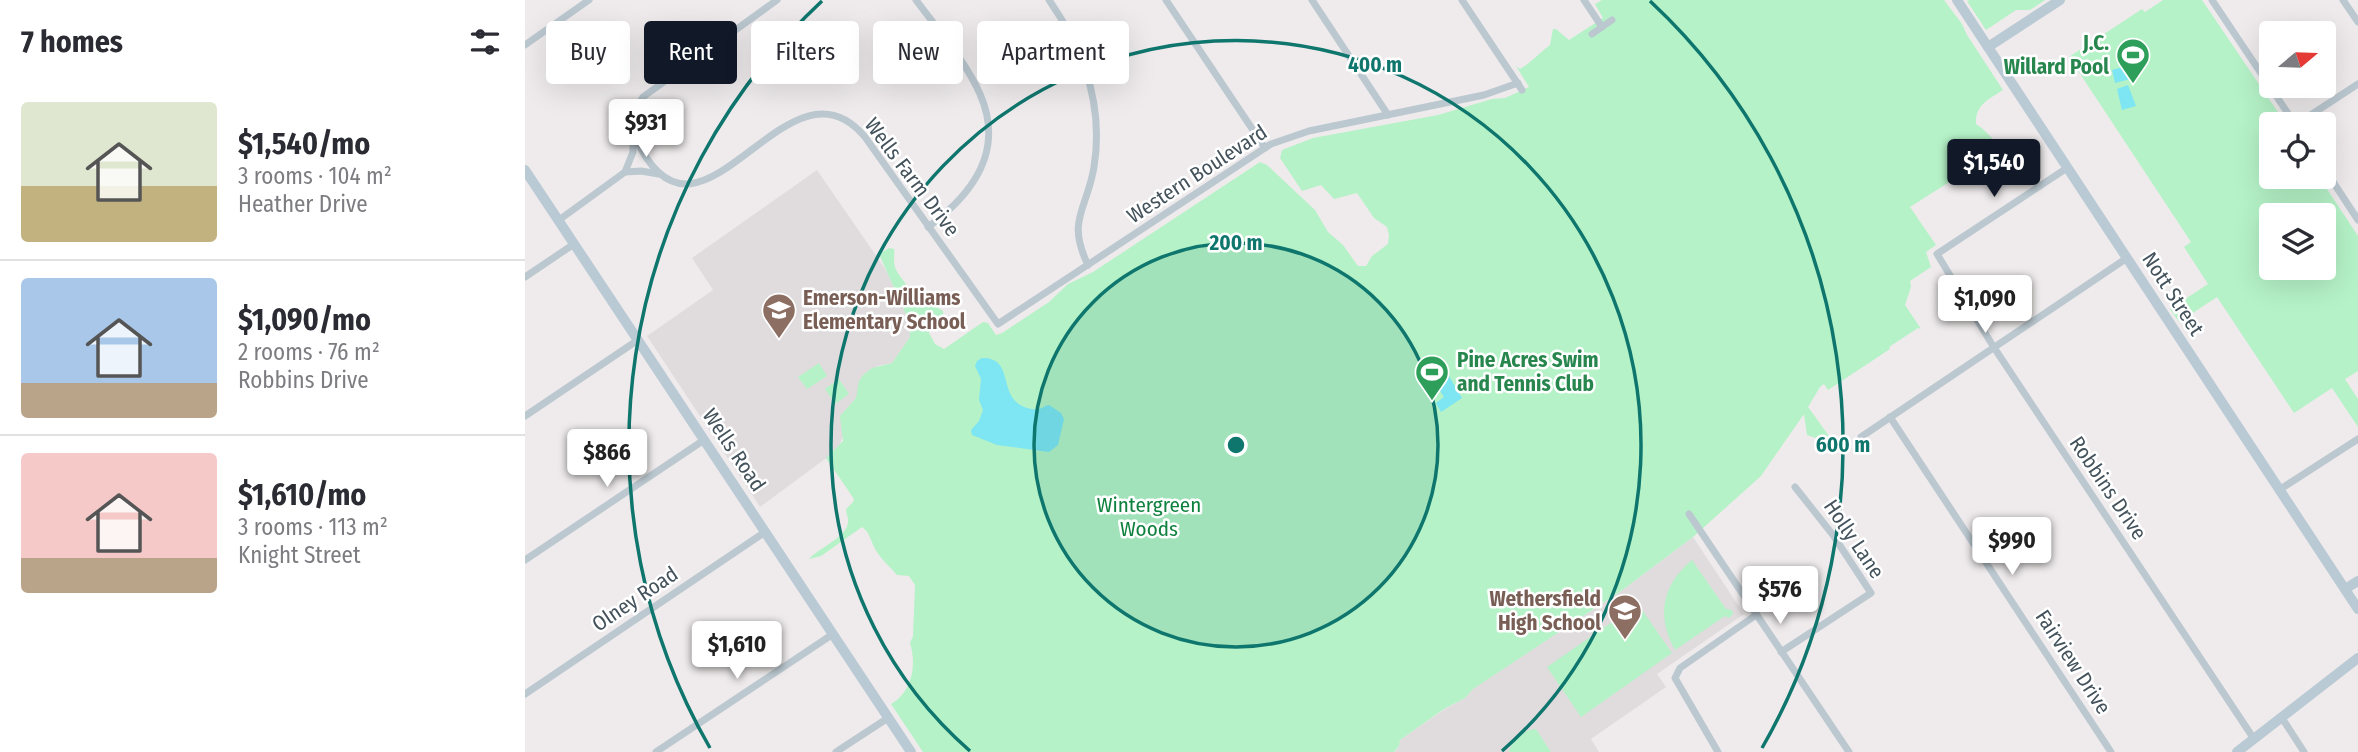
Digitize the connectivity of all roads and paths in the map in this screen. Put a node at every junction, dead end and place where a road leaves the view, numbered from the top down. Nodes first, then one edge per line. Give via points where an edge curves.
1 (589, 0) edge
2 (777, 0) edge
3 (916, 0) edge
4 (1049, 0) edge
5 (1166, 0) edge
6 (1313, 0) edge
7 (1462, 0) edge
8 (1584, 0) edge
9 (1957, 0) edge
10 (2060, 0) edge
11 (2212, 0) edge
12 (2343, 0) edge
13 (1612, 20) dead end
14 (2358, 22) edge
15 (1602, 27) junction
16 (1592, 34) dead end
17 (525, 45) edge
18 (1988, 47) junction
19 (2358, 84) edge
20 (2288, 112) edge
21 (2315, 112) edge
22 (1388, 115) junction
23 (635, 137) junction
24 (1265, 148) junction
25 (2067, 168) junction
26 (525, 170) edge
27 (625, 172) junction
28 (660, 174) junction
29 (2336, 186) edge
30 (2358, 219) edge
31 (559, 220) junction
32 (928, 227) junction
33 (574, 244) junction
34 (2127, 258) junction
35 (1088, 265) junction
36 (525, 277) edge
37 (997, 324) joint
38 (638, 340) junction
39 (1993, 346) junction
40 (525, 416) edge
41 (1890, 416) junction
42 (1861, 437) dead end
43 (2358, 439) edge
44 (704, 440) junction
45 (1795, 487) dead end
46 (2279, 490) junction
47 (1689, 514) dead end
48 (765, 532) junction
49 (525, 560) edge
50 (2358, 581) edge
51 (2345, 589) junction
52 (2358, 609) edge
53 (1756, 615) junction
54 (833, 634) junction
55 (1781, 652) junction
56 (2358, 658) edge
57 (525, 694) edge
58 (888, 718) junction
59 (2282, 718) junction
60 (2254, 739) junction
61 (656, 752) edge
62 (836, 752) edge
63 (911, 752) edge
64 (1718, 752) edge
65 (1849, 752) edge
66 (2111, 752) edge
67 (2237, 752) edge
68 (2304, 752) edge

1 - 17 street
2 - 23 street via 647,93 634,113
3 - 32 street via 975,84 987,121 984,156 975,181 956,205
4 - 35 street via 1081,54 1094,104 1095,161 1077,231
5 - 24 street
6 - 22 street
7 - 22 street, Western Boulevard via 1520,86
8 - 15 street
9 - 18 street, Nott Street
10 - 18 street
11 - 20 street
12 - 14 street
13 - 15 street
15 - 16 street
18 - 25 street, Nott Street
19 - 21 street
22 - 24 street, Western Boulevard via 1302,133
23 - 27 street
23 - 28 street
24 - 35 street, Western Boulevard
25 - 34 street, Nott Street
25 - 39 street, Robbins Drive via 1937,254
26 - 31 street, Wells Road
27 - 28 street, Wells Farm Drive
27 - 31 street
28 - 32 street, Wells Farm Drive via 680,184 703,182 797,119 831,114 862,134
29 - 30 street
31 - 33 street, Wells Road
32 - 37 street, Wells Farm Drive
33 - 36 street
33 - 38 street, Wells Road
34 - 39 street
34 - 46 street, Nott Street
35 - 37 street, Western Boulevard
38 - 40 street
38 - 44 street, Wells Road
39 - 41 street
39 - 60 street, Robbins Drive
41 - 42 street
41 - 66 street, Fairview Drive
43 - 46 street
44 - 48 street, Wells Road
44 - 49 street
45 - 55 street, Holly Lane via 1871,593
46 - 51 street, Nott Street
47 - 53 street
48 - 54 street, Wells Road
48 - 57 street, Olney Road
50 - 51 street
51 - 52 street, Nott Street
53 - 55 street
53 - 64 street via 1680,668 1675,678
54 - 58 street, Wells Road
54 - 61 street
55 - 65 street
56 - 59 street
58 - 62 street
58 - 63 street, Wells Road
59 - 60 street
59 - 68 street
60 - 67 street

